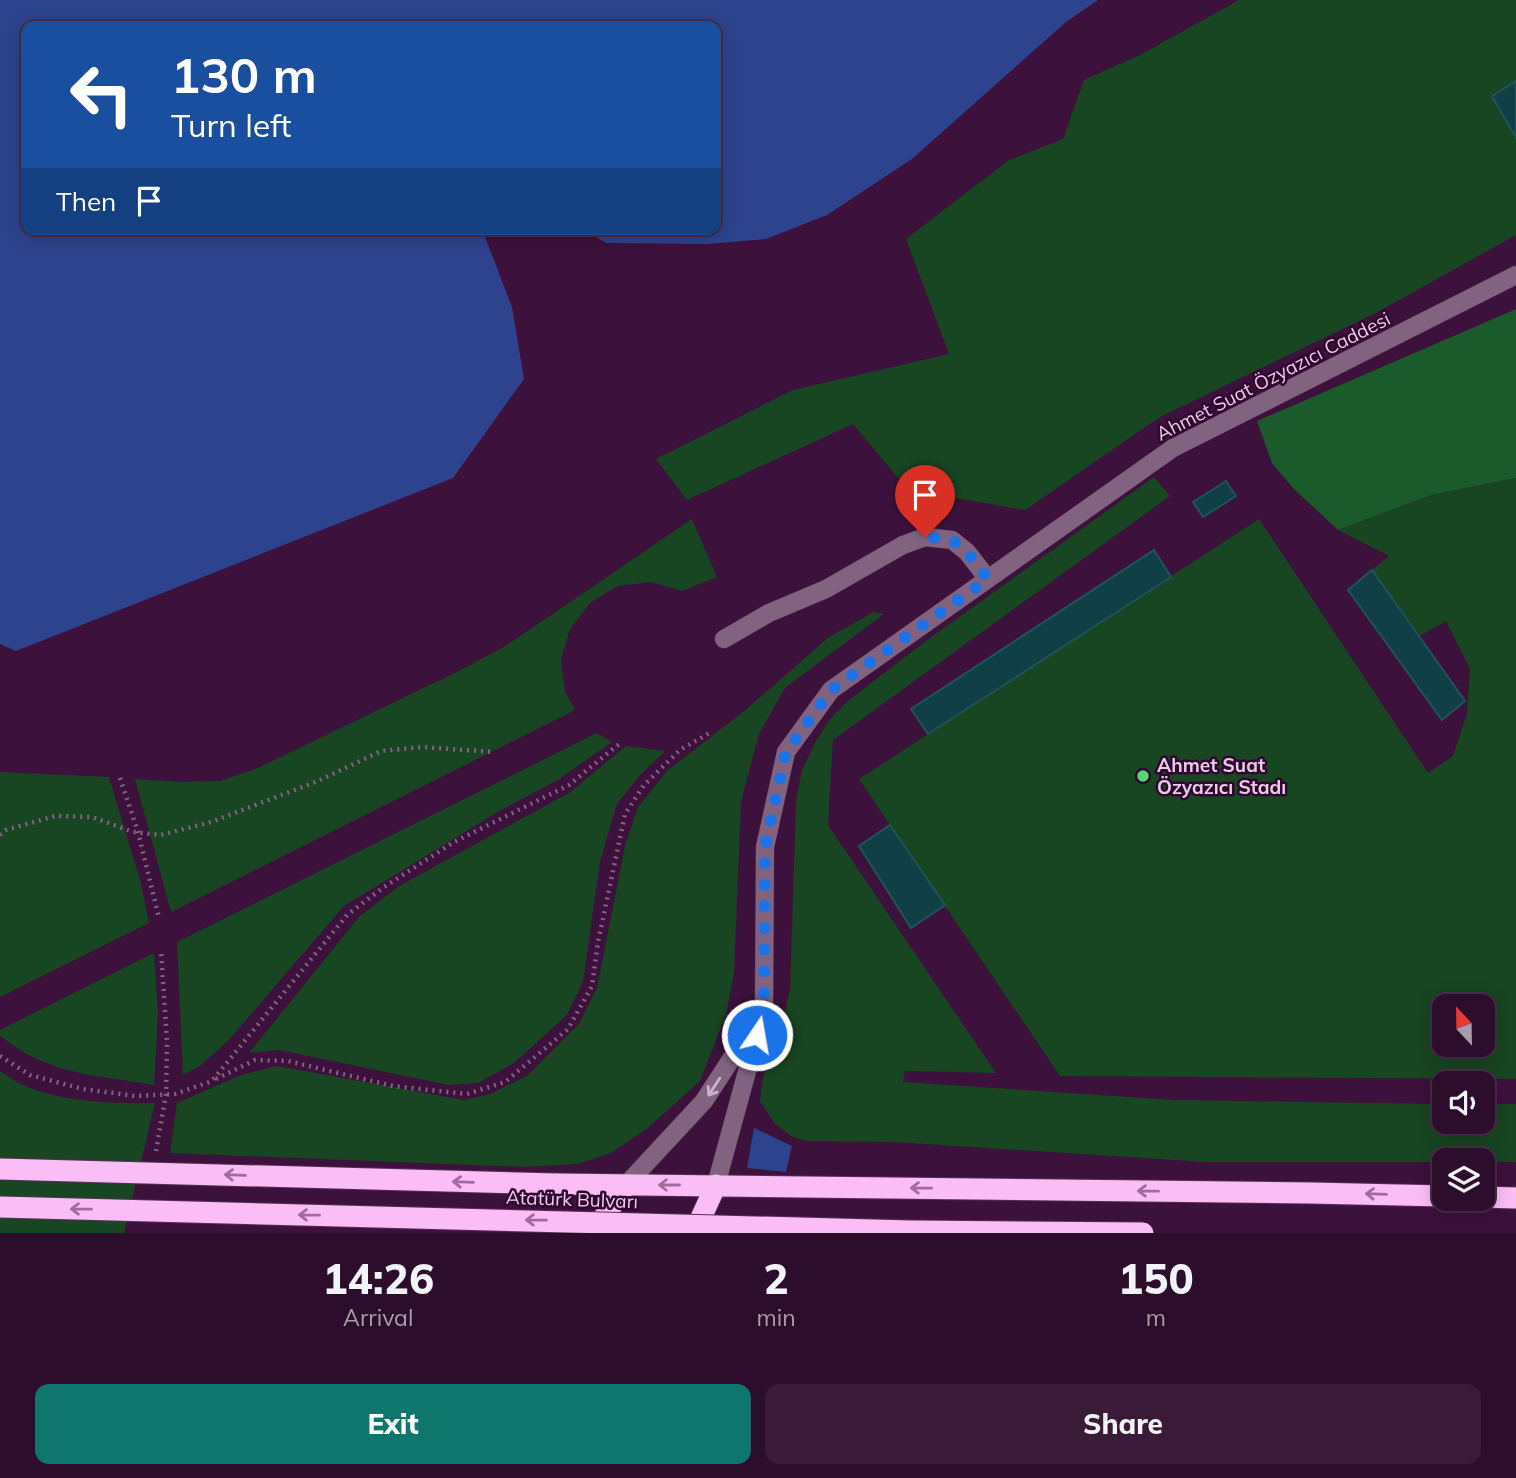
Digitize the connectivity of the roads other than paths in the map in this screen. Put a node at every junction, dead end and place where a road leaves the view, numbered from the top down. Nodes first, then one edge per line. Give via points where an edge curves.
1 (1516, 275) edge
2 (988, 579) junction
3 (724, 639) dead end
4 (764, 1009) junction
5 (0, 1169) edge
6 (626, 1185) junction
7 (716, 1185) junction
8 (1432, 1196) edge
9 (1495, 1197) edge
10 (1516, 1198) edge
11 (0, 1207) edge
12 (593, 1233) edge
13 (694, 1233) edge
14 (1143, 1233) edge

1 - 2 street, Ahmet Suat Özyazıcı Caddesi via 1173,448
2 - 3 street via 952,540 925,537
2 - 4 street, Ahmet Suat Özyazıcı Caddesi via 831,690 786,752 765,847
4 -> 6 street, Atatürk Bulvarı via 704,1101
4 - 7 street, Ahmet Suat Özyazıcı Caddesi
6 -> 5 highway, bridge
7 -> 6 highway
6 - 12 highway
8 -> 7 highway
7 - 13 highway
9 - 10 highway
14 -> 11 highway, Atatürk Bulvarı, bridge

